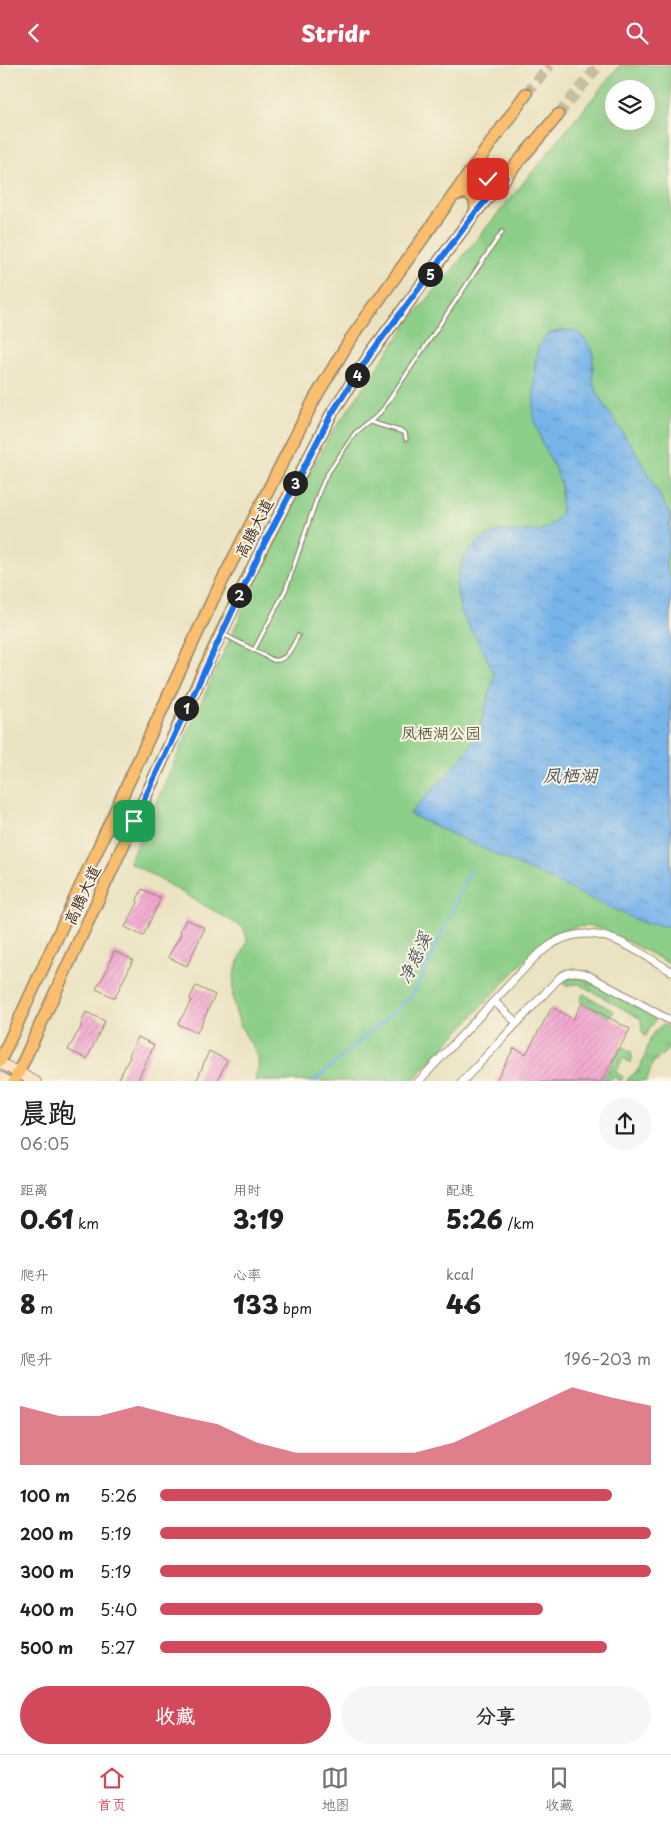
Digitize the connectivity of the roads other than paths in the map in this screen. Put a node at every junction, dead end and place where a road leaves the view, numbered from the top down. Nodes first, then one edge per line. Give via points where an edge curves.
1 (526, 94) tunnel mouth
2 (558, 115) tunnel mouth
3 (481, 158) junction
4 (506, 177) junction
5 (455, 195) junction
6 (475, 213) junction
7 (502, 233) dead end
8 (370, 422) junction
9 (406, 439) dead end
10 (220, 633) junction
11 (298, 636) dead end
12 (254, 650) junction
13 (671, 971) edge
14 (494, 1001) junction
15 (671, 1021) edge
16 (517, 1023) junction
17 (0, 1062) edge
18 (0, 1077) edge
19 (16, 1077) edge
20 (8, 1081) edge
21 (36, 1081) edge
22 (418, 1081) edge
23 (462, 1081) edge

1 - 3 main road, 高腾大道
2 - 4 main road, 高腾大道
3 - 4 main road via 479,166 484,176 493,180
3 - 5 main road, 高腾大道
4 - 6 main road, 高腾大道
5 - 6 main road via 466,192 475,199
5 - 17 main road, 高腾大道 via 350,340 316,398 212,601
6 - 10 main road, 高腾大道 via 371,353 332,413
7 - 8 lane via 383,409
8 - 9 lane via 405,433
8 - 12 lane via 355,433 326,476 286,589
10 - 12 lane
10 - 19 main road, 高腾大道
11 - 12 lane via 286,657 280,661
13 - 14 street via 609,938 572,935 552,943 535,957
14 - 16 street
14 - 22 street
15 - 16 street via 573,971 561,977
16 - 23 street
17 - 19 street
18 - 20 street
19 - 21 street

